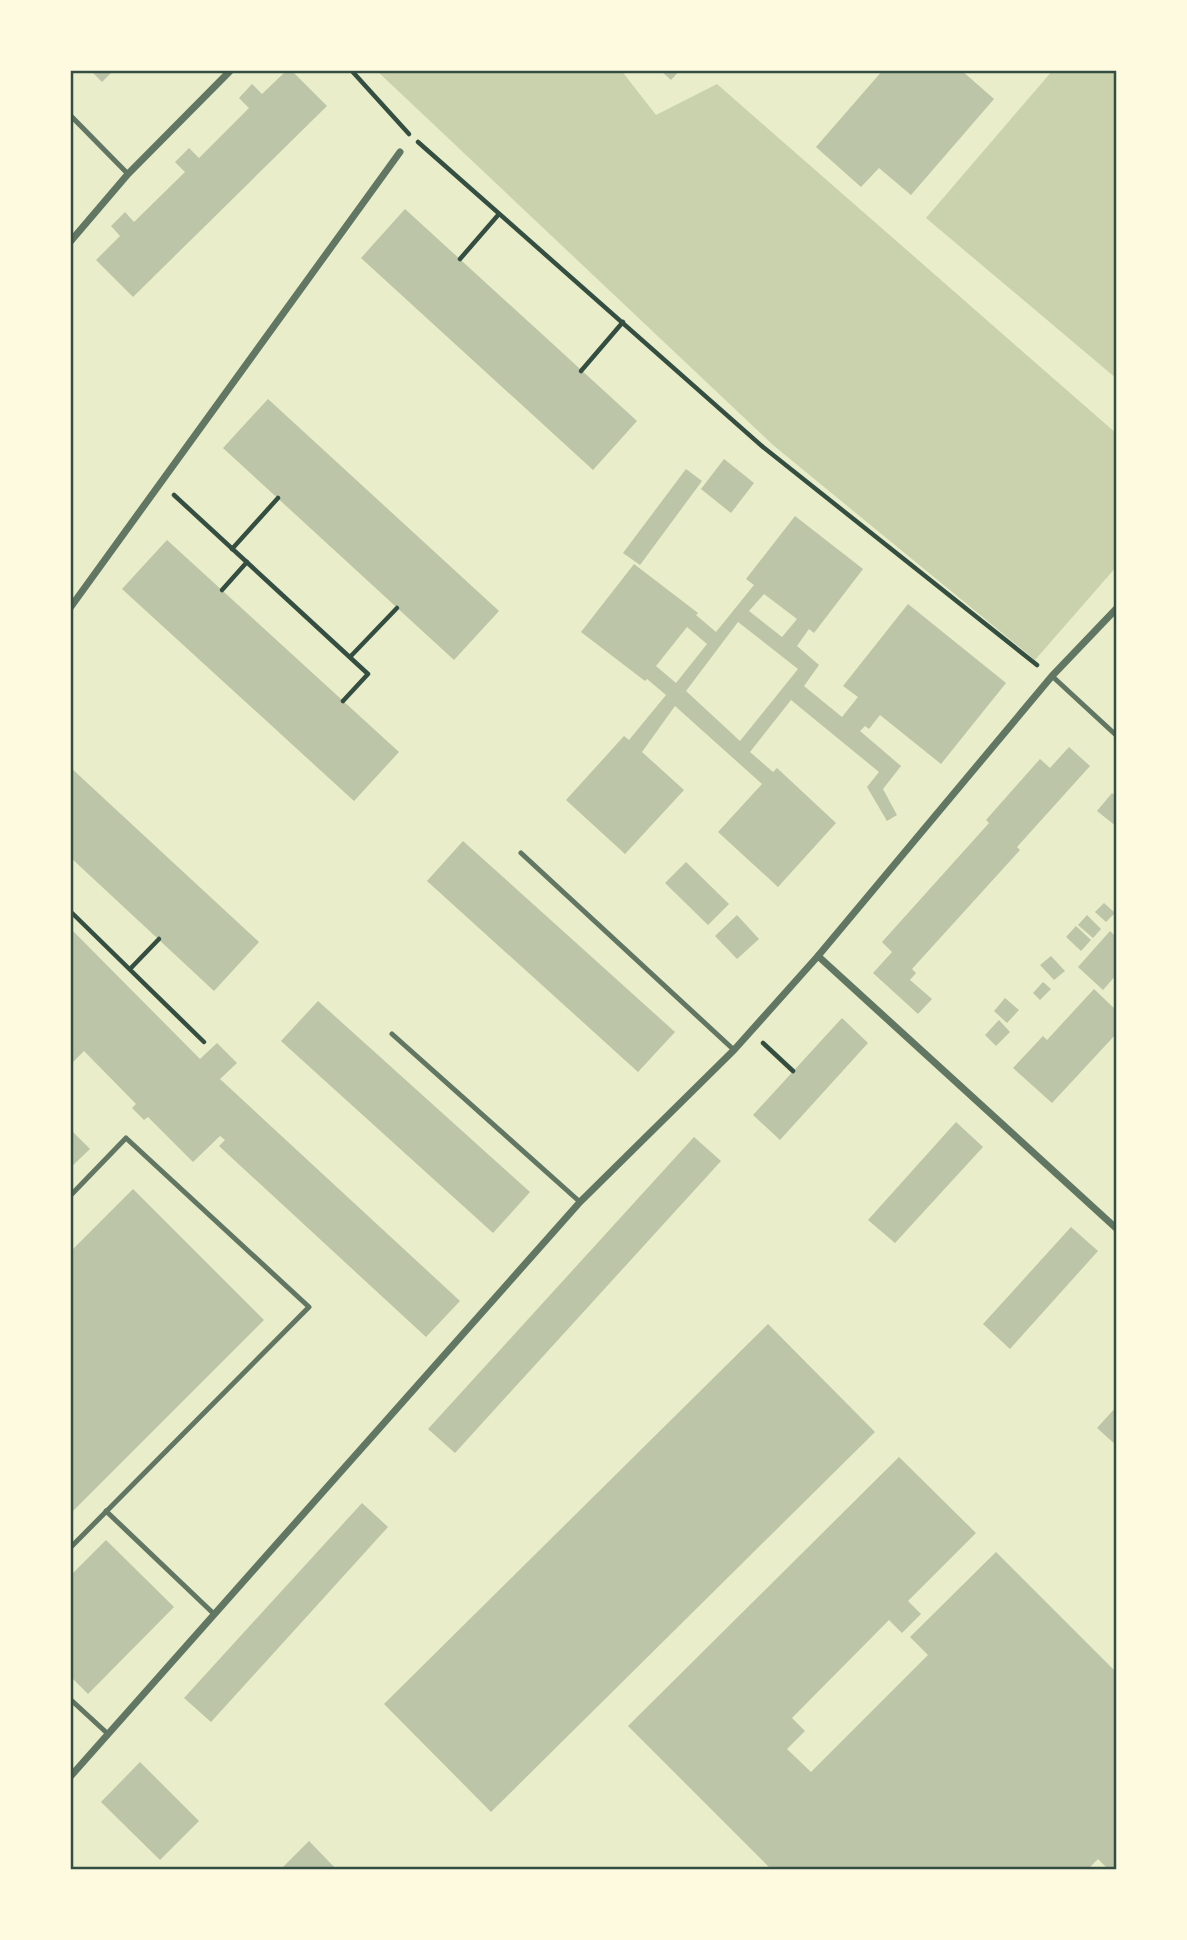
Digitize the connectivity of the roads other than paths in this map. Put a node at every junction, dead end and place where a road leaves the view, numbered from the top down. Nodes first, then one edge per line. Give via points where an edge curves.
1 (231, 70) edge
2 (70, 115) edge
3 (400, 152) dead end
4 (128, 174) junction
5 (70, 242) edge
6 (70, 608) edge
7 (1117, 608) edge
8 (1052, 676) junction
9 (1117, 736) edge
10 (521, 853) dead end
11 (818, 956) junction
12 (392, 1034) dead end
13 (734, 1050) junction
14 (70, 1196) edge
15 (580, 1202) junction
16 (1117, 1229) edge
17 (106, 1511) junction
18 (70, 1548) edge
19 (214, 1614) junction
20 (70, 1699) edge
21 (107, 1734) junction
22 (70, 1777) edge

1 - 4 street
2 - 4 lane
3 - 6 street
4 - 5 street
7 - 8 street
8 - 9 lane
8 - 11 street
10 - 13 lane
11 - 13 street
11 - 16 street
12 - 15 lane
13 - 15 street
14 - 17 lane via 126,1138 309,1307
15 - 19 street
17 - 18 lane
17 - 19 lane
19 - 21 street
20 - 21 lane
21 - 22 street

